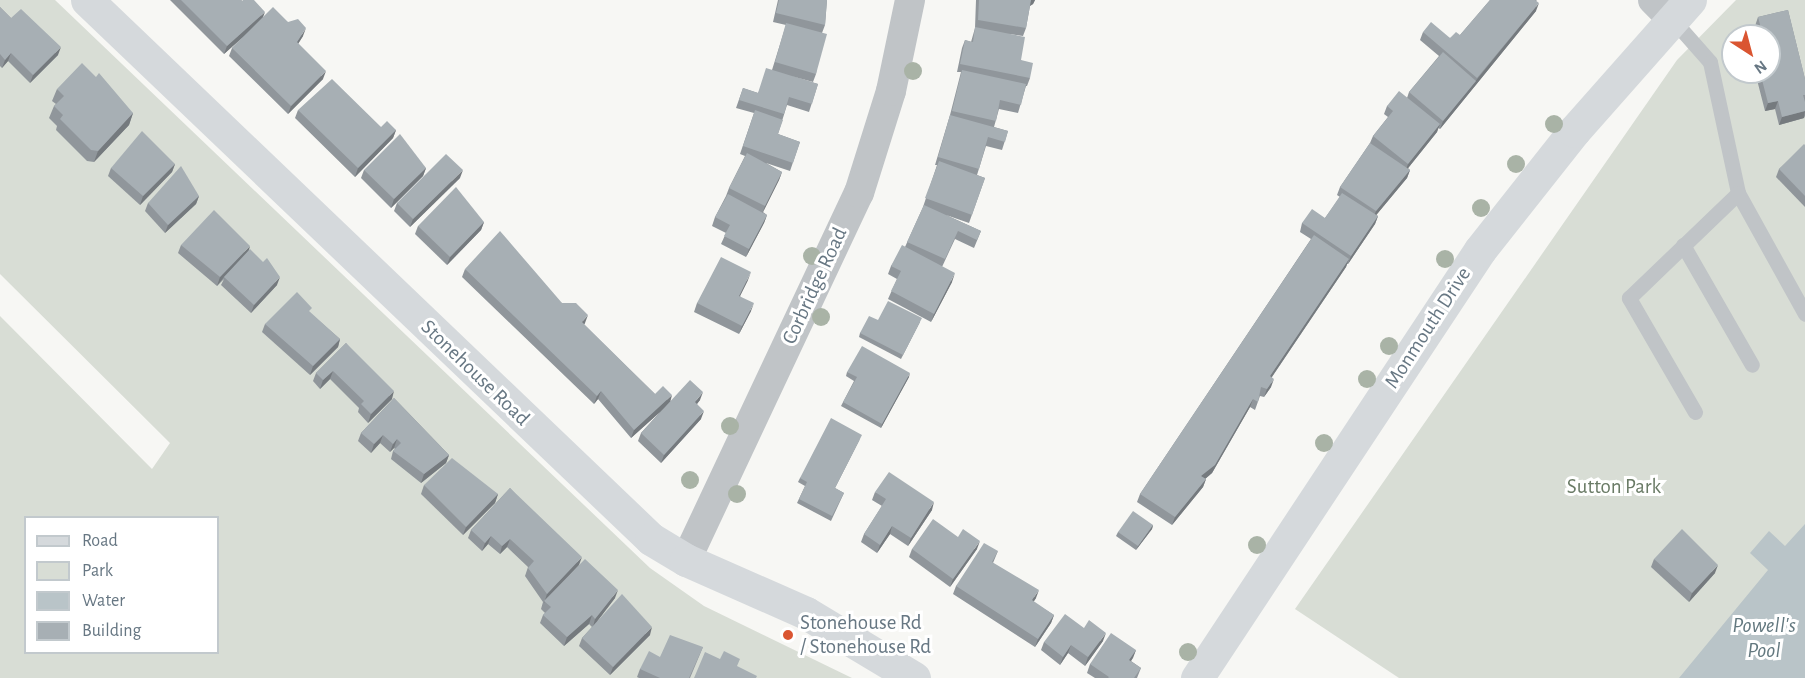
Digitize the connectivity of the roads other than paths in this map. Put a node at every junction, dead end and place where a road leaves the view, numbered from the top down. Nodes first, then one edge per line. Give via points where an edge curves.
1 (87, 0) edge
2 (910, 0) edge
3 (1672, 7) edge
4 (1738, 192) junction
5 (1683, 245) junction
6 (1805, 314) edge
7 (1752, 365) dead end
8 (1695, 412) dead end
9 (686, 560) junction
10 (914, 678) edge
11 (1197, 678) edge

1 - 9 street, Stonehouse Road via 621,513
2 - 9 street, Corbridge Road via 891,91 859,193
3 - 4 lane via 1710,62
3 - 11 street, Monmouth Drive via 1480,250
4 - 5 lane
4 - 6 lane
5 - 7 lane
5 - 8 lane via 1629,298
9 - 10 street, Stonehouse Road via 806,614

